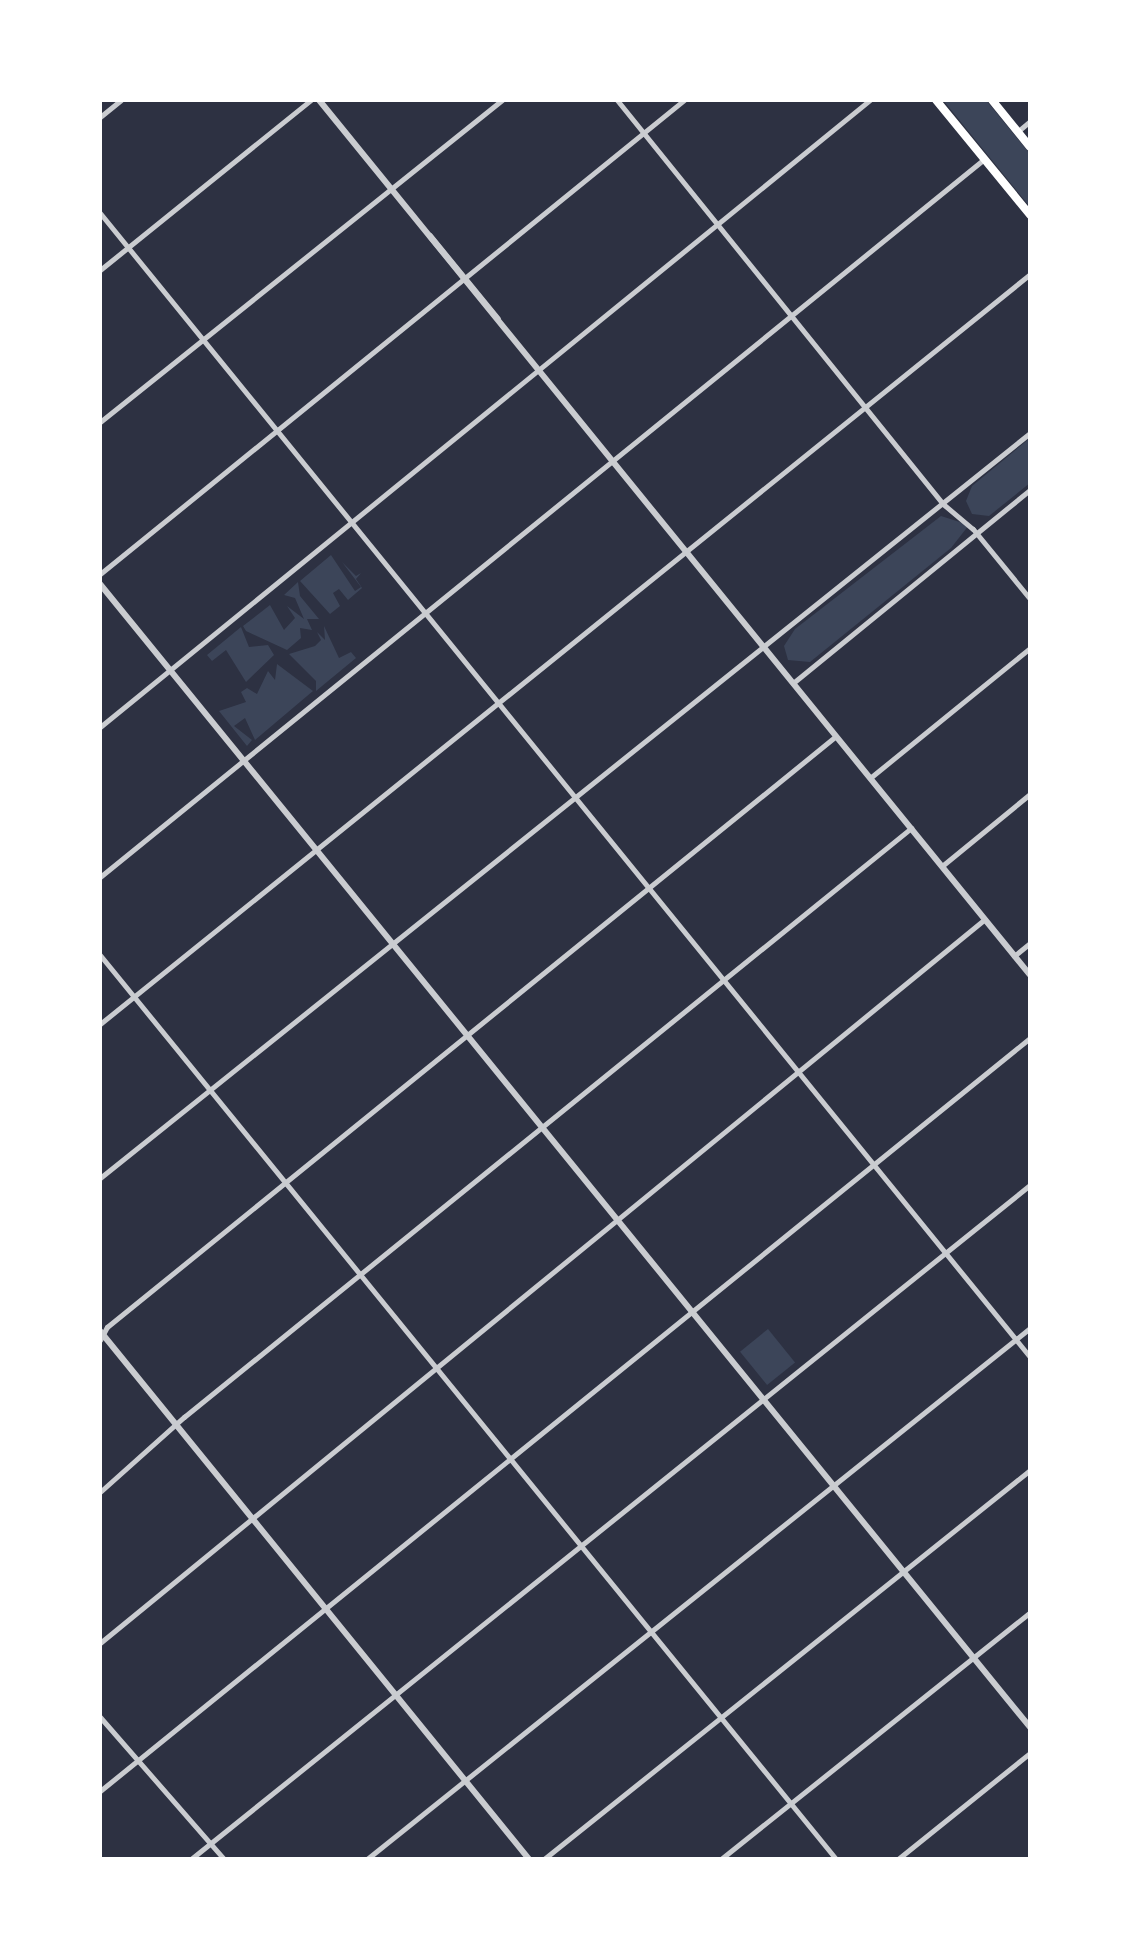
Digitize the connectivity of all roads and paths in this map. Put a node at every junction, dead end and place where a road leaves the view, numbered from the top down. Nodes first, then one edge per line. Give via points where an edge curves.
1 (121, 100) edge
2 (311, 100) edge
3 (319, 100) edge
4 (502, 100) edge
5 (616, 100) edge
6 (684, 100) edge
7 (870, 100) edge
8 (936, 100) edge
9 (992, 100) edge
10 (100, 117) edge
11 (1030, 122) edge
12 (1018, 132) junction
13 (644, 134) junction
14 (1030, 147) edge
15 (984, 159) junction
16 (390, 188) junction
17 (100, 213) edge
18 (1030, 215) edge
19 (717, 225) junction
20 (128, 248) junction
21 (100, 270) edge
22 (1030, 274) edge
23 (464, 279) junction
24 (792, 317) junction
25 (202, 339) junction
26 (539, 370) junction
27 (866, 408) junction
28 (100, 422) edge
29 (276, 430) junction
30 (1030, 433) edge
31 (613, 462) junction
32 (1030, 490) edge
33 (943, 504) junction
34 (353, 523) junction
35 (977, 534) junction
36 (688, 553) junction
37 (100, 574) edge
38 (100, 584) edge
39 (1030, 599) edge
40 (426, 614) junction
41 (1030, 648) edge
42 (765, 649) junction
43 (170, 671) junction
44 (793, 683) junction
45 (500, 706) junction
46 (100, 727) edge
47 (836, 736) junction
48 (244, 762) junction
49 (870, 778) junction
50 (1030, 794) edge
51 (574, 796) junction
52 (910, 828) junction
53 (318, 852) junction
54 (942, 866) junction
55 (100, 877) edge
56 (649, 888) junction
57 (984, 919) junction
58 (1030, 943) edge
59 (392, 944) junction
60 (100, 955) edge
61 (1014, 956) junction
62 (1030, 975) edge
63 (723, 980) junction
64 (134, 996) junction
65 (100, 1024) edge
66 (467, 1037) junction
67 (1030, 1038) edge
68 (798, 1071) junction
69 (209, 1090) junction
70 (542, 1128) junction
71 (874, 1165) junction
72 (100, 1178) edge
73 (284, 1182) junction
74 (1030, 1186) edge
75 (616, 1219) junction
76 (946, 1253) junction
77 (360, 1275) junction
78 (692, 1313) junction
79 (1030, 1328) edge
80 (101, 1335) edge
81 (1016, 1340) junction
82 (1030, 1357) edge
83 (434, 1366) junction
84 (763, 1400) junction
85 (177, 1426) junction
86 (510, 1458) junction
87 (1030, 1470) edge
88 (833, 1486) junction
89 (100, 1492) edge
90 (251, 1517) junction
91 (582, 1546) junction
92 (903, 1572) junction
93 (324, 1608) junction
94 (1030, 1612) edge
95 (652, 1632) junction
96 (100, 1643) edge
97 (973, 1658) junction
98 (396, 1696) junction
99 (100, 1717) edge
100 (721, 1718) junction
101 (1030, 1727) edge
102 (1030, 1754) edge
103 (140, 1759) junction
104 (465, 1780) junction
105 (100, 1791) edge
106 (790, 1803) junction
107 (211, 1843) junction
108 (192, 1859) edge
109 (224, 1859) edge
110 (367, 1859) edge
111 (529, 1859) edge
112 (544, 1859) edge
113 (721, 1859) edge
114 (836, 1859) edge
115 (898, 1859) edge

1 - 10 street
2 - 20 street
3 - 16 street
4 - 16 street
5 - 13 street
6 - 13 street
7 - 19 street
8 - 15 main road
9 - 12 main road
11 - 12 street
12 - 14 main road
13 - 19 street
13 - 23 street
15 - 18 main road
15 - 24 street
16 - 23 street
16 - 25 street
17 - 20 street
19 - 24 street
19 - 26 street
20 - 21 street
20 - 25 street
22 - 27 street
23 - 26 street
23 - 29 street
24 - 27 street
24 - 31 street
25 - 28 street
25 - 29 street
26 - 31 street
26 - 34 street
27 - 33 street
27 - 36 street
29 - 34 street
29 - 37 street
30 - 33 street
31 - 36 street
31 - 40 street
32 - 35 street
33 - 35 street
33 - 42 street
34 - 40 street
34 - 43 street
35 - 39 street
35 - 44 street
36 - 42 street
36 - 45 street
38 - 43 street
40 - 45 street
40 - 48 street
41 - 49 street
42 - 44 street
42 - 51 street
43 - 46 street
43 - 48 street
44 - 47 street
45 - 51 street
45 - 53 street
47 - 49 street
47 - 56 street
48 - 53 street
48 - 55 street
49 - 52 street
50 - 54 street
51 - 56 street
51 - 59 street
52 - 54 street
52 - 63 street
53 - 59 street
53 - 64 street
54 - 57 street
56 - 63 street
56 - 66 street
57 - 61 street
57 - 68 street
58 - 61 street
59 - 66 street
59 - 69 street
60 - 64 street
61 - 62 street
63 - 68 street
63 - 70 street
64 - 65 street
64 - 69 street
66 - 70 street
66 - 73 street
67 - 71 street
68 - 71 street
68 - 75 street
69 - 72 street
69 - 73 street
70 - 75 street
70 - 77 street
71 - 76 street
71 - 78 street
73 - 77 street
73 - 80 street
74 - 76 street
75 - 78 street
75 - 83 street
76 - 81 street
76 - 84 street
77 - 83 street
77 - 85 street
78 - 84 street
78 - 86 street
79 - 81 street
80 - 85 street
81 - 82 street
81 - 88 street
83 - 86 street
83 - 90 street
84 - 88 street
84 - 91 street
85 - 89 street
85 - 90 street
86 - 91 street
86 - 93 street
87 - 92 street
88 - 92 street
88 - 95 street
90 - 93 street
90 - 96 street
91 - 95 street
91 - 98 street
92 - 97 street
92 - 100 street
93 - 98 street
93 - 103 street
94 - 97 street
95 - 100 street
95 - 104 street
97 - 101 street
97 - 106 street
98 - 104 street
98 - 107 street
99 - 103 street
100 - 106 street
100 - 112 street
102 - 115 street
103 - 105 street
103 - 107 street
104 - 110 street
104 - 111 street
106 - 113 street
106 - 114 street
107 - 108 street
107 - 109 street

